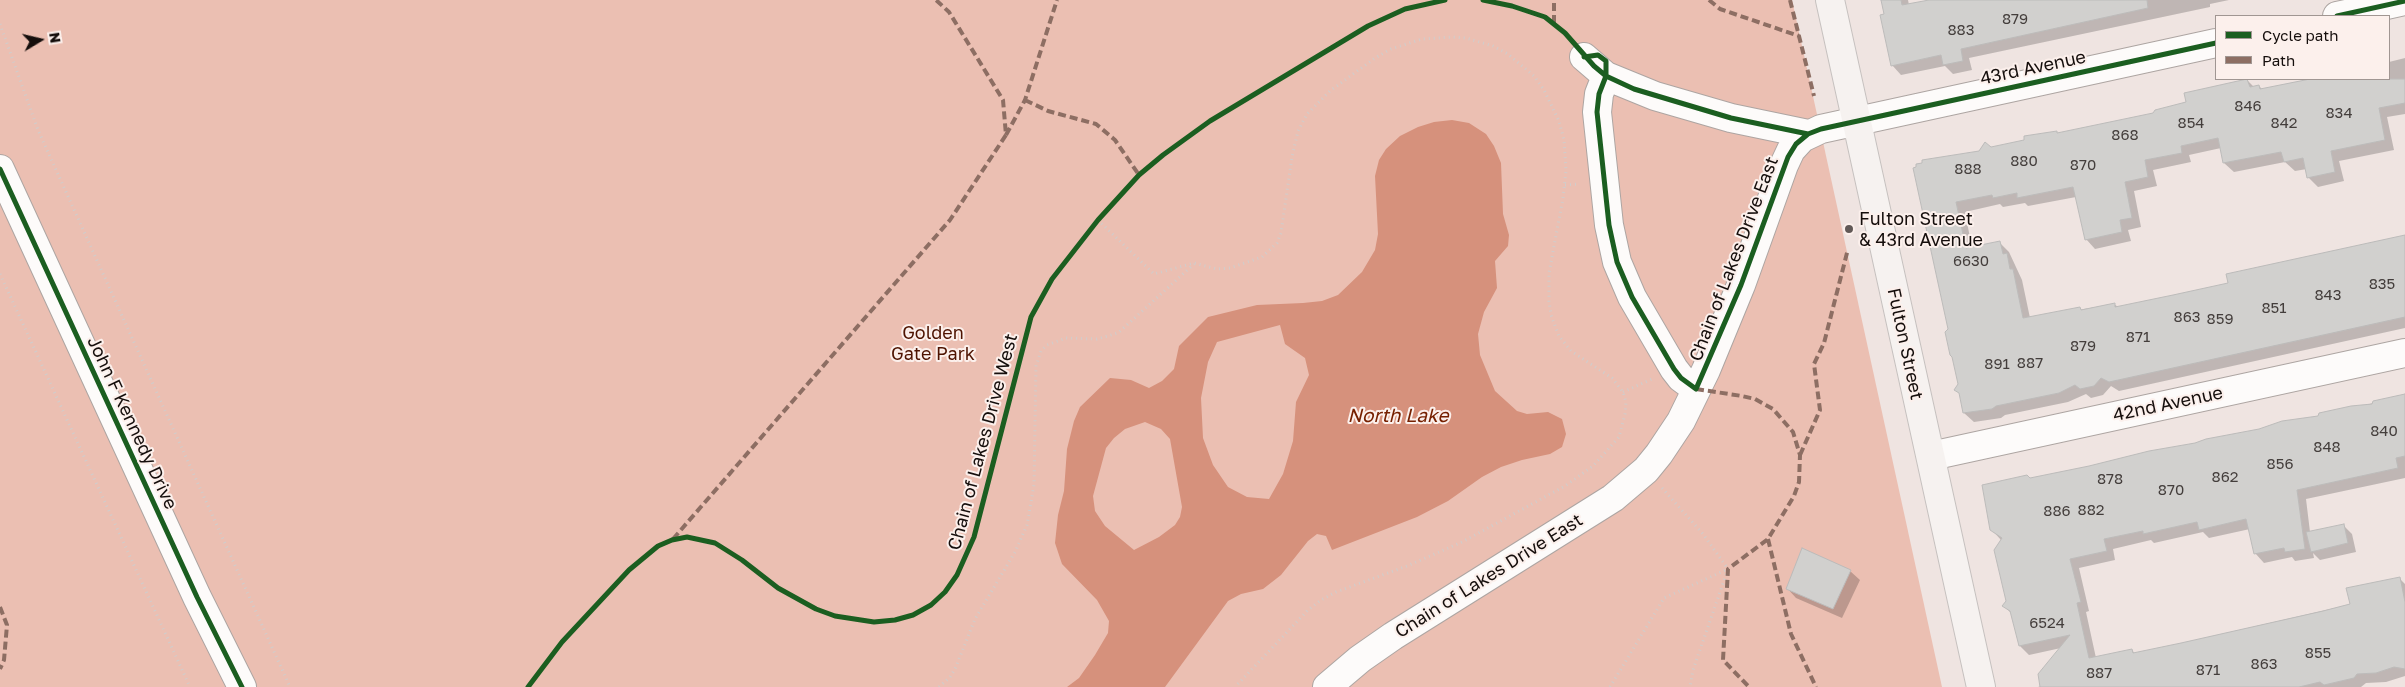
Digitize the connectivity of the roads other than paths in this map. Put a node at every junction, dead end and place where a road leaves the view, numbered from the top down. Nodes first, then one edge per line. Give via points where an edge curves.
1 (1830, 0) edge
2 (2405, 1) edge
3 (2342, 15) edge
4 (2215, 43) edge
5 (1584, 57) dead end
6 (1606, 76) junction
7 (1856, 121) junction
8 (1808, 134) junction
9 (0, 169) edge
10 (2405, 353) edge
11 (1696, 389) junction
12 (1931, 456) junction
13 (242, 687) edge
14 (1327, 687) edge
15 (1981, 687) edge

1 - 7 main road, Fulton Street
2 - 3 street
4 - 7 street, 43rd Avenue
5 - 6 street
6 - 8 street via 1682,105 1761,126
6 - 11 street via 1597,112 1609,225 1617,262 1632,297 1674,369
7 - 8 street, Chain of Lakes Drive East
7 - 12 main road, Fulton Street
8 - 11 street, Chain of Lakes Drive East via 1788,157 1741,285
9 - 13 street, John F Kennedy Drive via 197,597
10 - 12 street, 42nd Avenue
11 - 14 street, Chain of Lakes Drive East via 1670,438 1646,470 1605,503 1393,636
12 - 15 main road, Fulton Street

